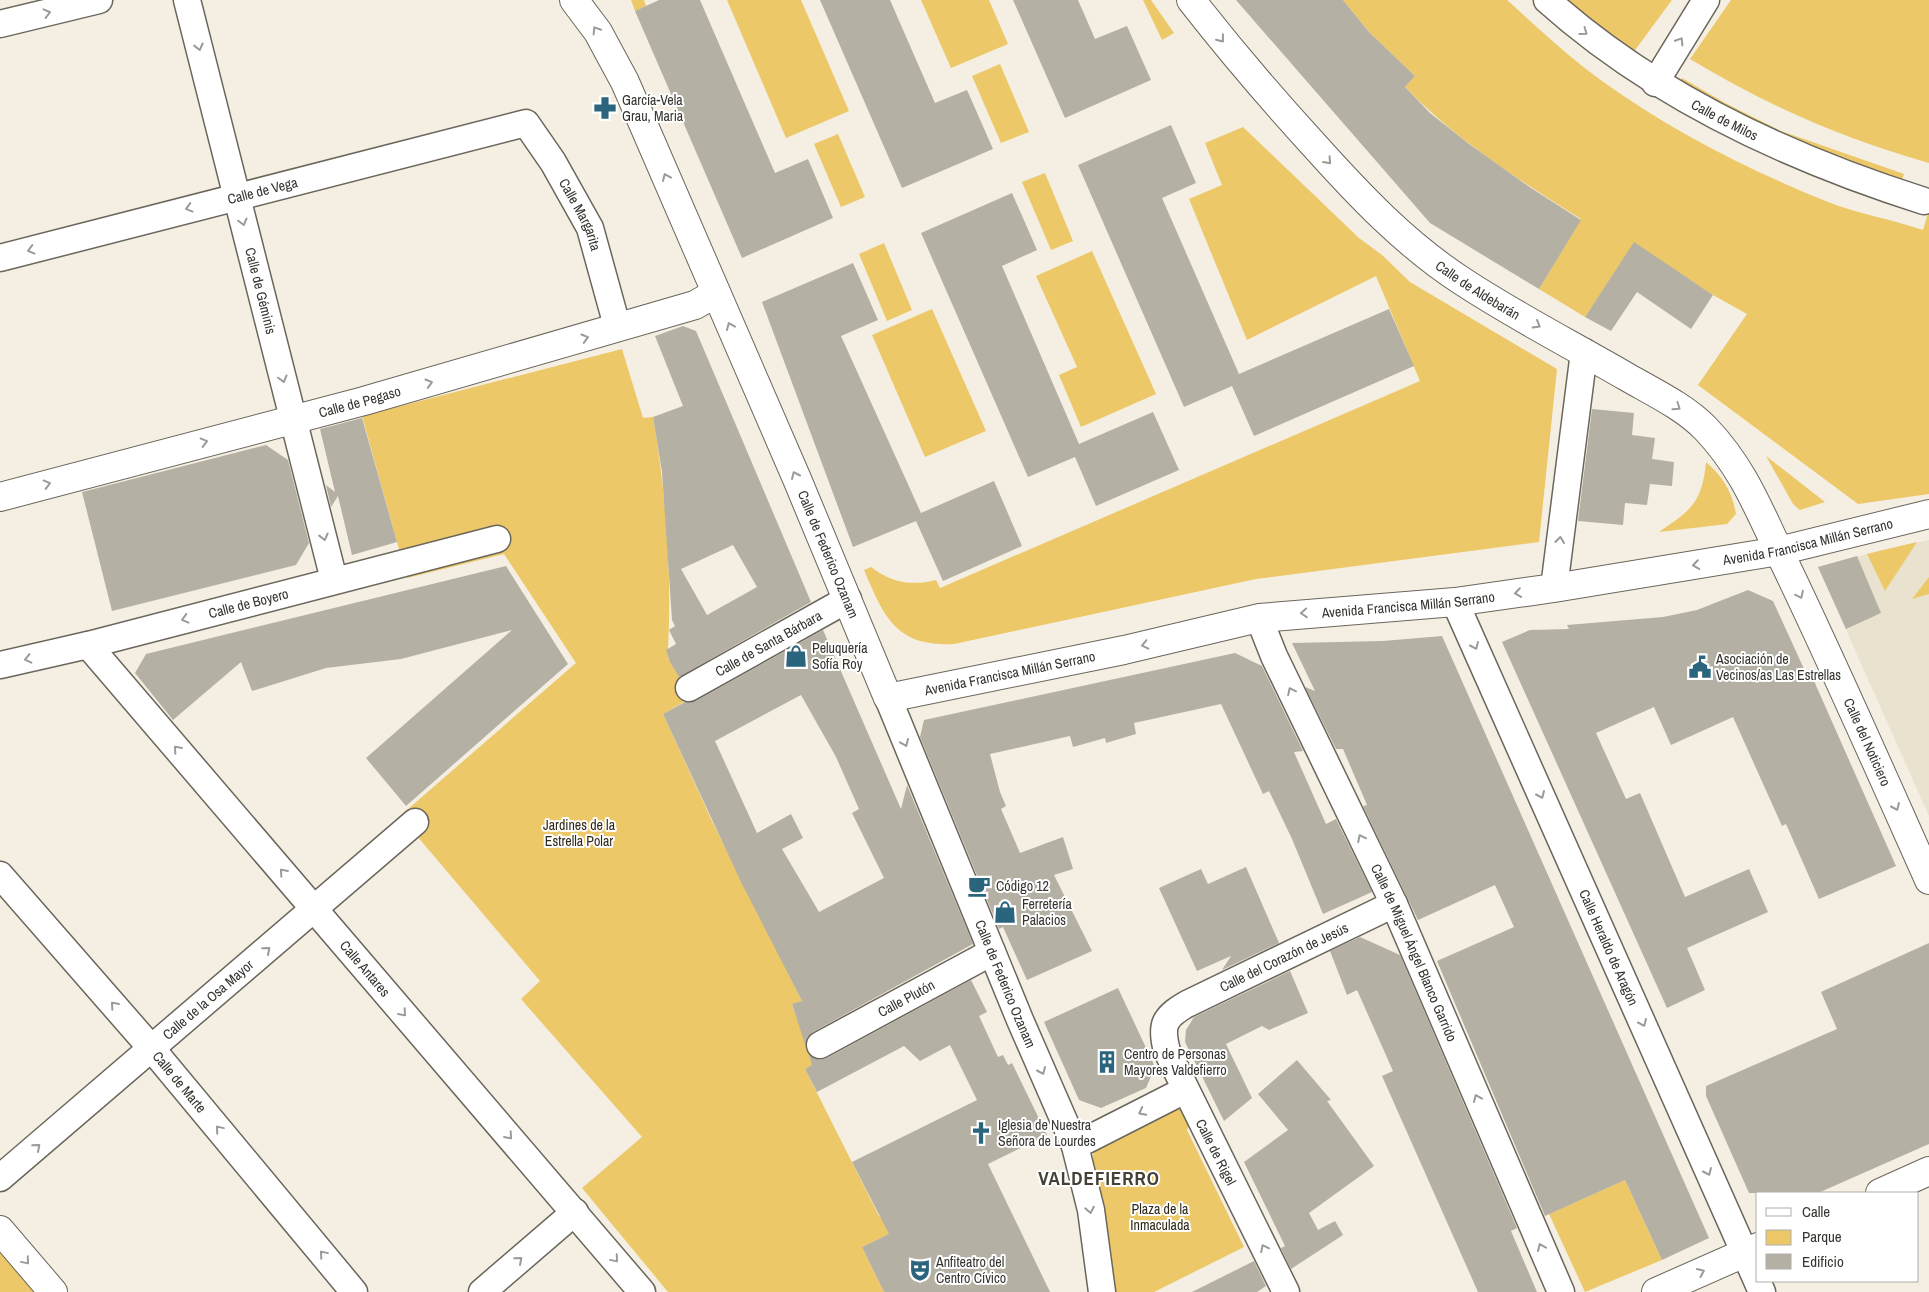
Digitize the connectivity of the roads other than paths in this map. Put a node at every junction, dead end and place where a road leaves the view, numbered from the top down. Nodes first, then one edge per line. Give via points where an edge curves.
1 (99, 0) edge
2 (187, 0) edge
3 (574, 0) edge
4 (1191, 0) edge
5 (1547, 0) edge
6 (1706, 0) edge
7 (0, 24) edge
8 (1655, 83) junction
9 (526, 123) joint
10 (236, 196) junction
11 (1924, 201) dead end
12 (0, 258) edge
13 (716, 293) junction
14 (614, 314) dead end
15 (1584, 352) junction
16 (294, 418) junction
17 (0, 497) edge
18 (1929, 514) edge
19 (497, 539) dead end
20 (1779, 552) junction
21 (334, 580) junction
22 (1554, 588) junction
23 (848, 599) junction
24 (1454, 602) junction
25 (1259, 618) junction
26 (88, 645) junction
27 (0, 665) edge
28 (689, 688) dead end
29 (888, 698) junction
30 (415, 822) dead end
31 (0, 875) edge
32 (1929, 880) edge
33 (1394, 904) junction
34 (314, 909) junction
35 (992, 952) junction
36 (1175, 1011) joint
37 (820, 1045) dead end
38 (152, 1049) junction
39 (1185, 1090) junction
40 (1075, 1146) junction
41 (1929, 1171) edge
42 (0, 1178) edge
43 (1882, 1192) edge
44 (575, 1212) junction
45 (0, 1230) edge
46 (1751, 1250) edge
47 (1756, 1269) edge
48 (53, 1292) edge
49 (354, 1292) edge
50 (482, 1292) edge
51 (642, 1292) edge
52 (1102, 1292) edge
53 (1286, 1292) edge
54 (1561, 1292) edge
55 (1656, 1292) edge

7 -> 1 street
2 -> 10 street, Calle de Géminis
13 -> 3 street, Calle de Federico Ozanam via 625,82 598,32
4 -> 15 street, Calle de Aldebarán via 1239,61 1367,204 1412,244 1462,281
5 -> 8 street, Calle de Milos via 1575,25
8 -> 6 street
8 - 11 street, Calle de Milos via 1793,153
9 - 10 street, Calle de Vega
9 - 14 street, Calle Margarita via 553,162 590,228
10 -> 12 street, Calle de Vega
10 -> 16 street, Calle de Géminis
16 -> 13 street, Calle de Pegaso via 607,332 695,305
23 -> 13 street, Calle de Federico Ozanam
15 -> 20 street, Calle de Aldebarán via 1666,399 1702,425 1742,475
22 -> 15 street
17 -> 16 street, Calle de Pegaso
16 -> 21 street, Calle de Géminis
18 - 20 street, Avenida Francisca Millán Serrano
19 - 21 street, Calle de Boyero
20 -> 22 street, Avenida Francisca Millán Serrano
20 -> 32 street, Calle del Noticiero
21 -> 26 street, Calle de Boyero
22 -> 24 street, Avenida Francisca Millán Serrano
23 - 28 street, Calle de Santa Bárbara
23 - 29 street, Calle de Federico Ozanam
24 -> 25 street, Avenida Francisca Millán Serrano
24 -> 46 street, Calle Heraldo de Aragón
25 -> 29 street, Avenida Francisca Millán Serrano via 1124,650
33 -> 25 street, Calle de Miguel Ángel Blanco Garrido via 1274,656
26 -> 27 street, Calle de Boyero
34 -> 26 street, Calle Antares
29 -> 35 street, Calle de Federico Ozanam
30 - 34 street, Calle de la Osa Mayor
38 -> 31 street, Calle de Marte
33 - 36 street, Calle del Corazón de Jesús
54 -> 33 street, Calle de Miguel Ángel Blanco Garrido
38 -> 34 street, Calle de la Osa Mayor
34 -> 44 street, Calle Antares
35 - 37 street, Calle Plutón
35 -> 40 street, Calle de Federico Ozanam
36 - 39 street, Calle de Rigel via 1165,1022 1164,1041
42 -> 38 street, Calle de la Osa Mayor
49 -> 38 street, Calle de Marte
39 -> 40 street
53 -> 39 street, Calle de Rigel
40 -> 52 street, Calle de Federico Ozanam via 1091,1210
41 - 43 street
50 -> 44 street
44 -> 51 street, Calle Antares
45 -> 48 street
46 - 47 street, Calle Heraldo de Aragón
55 -> 46 street

